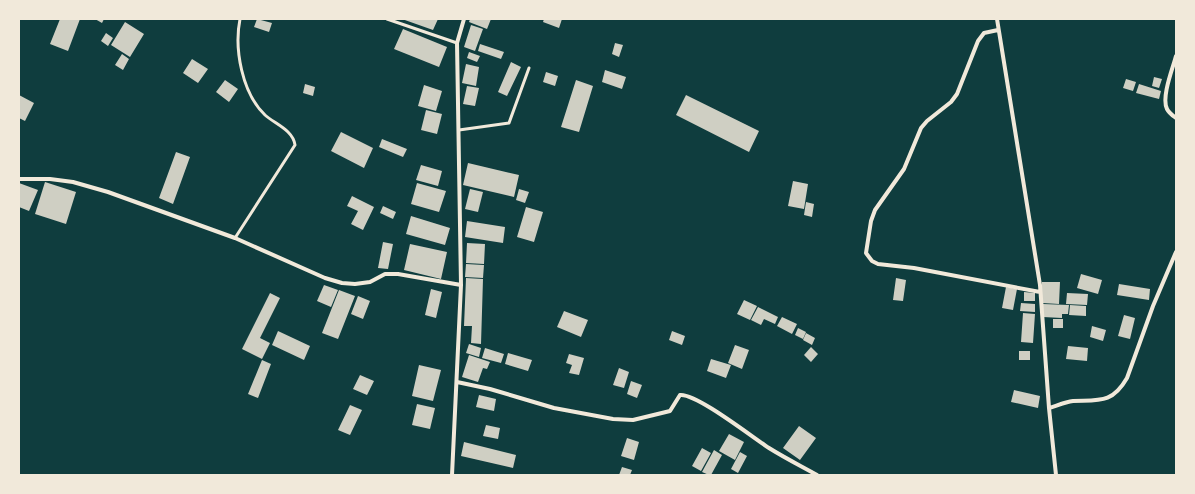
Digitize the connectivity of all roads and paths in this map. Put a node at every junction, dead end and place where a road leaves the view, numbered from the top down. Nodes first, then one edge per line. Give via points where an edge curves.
1 (240, 19) edge
2 (387, 19) edge
3 (464, 19) edge
4 (997, 19) edge
5 (998, 30) junction
6 (457, 43) junction
7 (1176, 56) edge
8 (529, 68) dead end
9 (1176, 118) edge
10 (459, 130) junction
11 (19, 179) edge
12 (235, 238) junction
13 (1176, 252) edge
14 (461, 285) junction
15 (1040, 292) junction
16 (457, 382) junction
17 (1049, 408) junction
18 (452, 475) edge
19 (817, 475) edge
20 (1056, 475) edge

1 - 12 lane via 238,53 250,92 264,114 287,131 295,145
2 - 6 lane
3 - 6 street
4 - 5 street
5 - 15 street
5 - 15 street via 984,33 978,41 952,102 927,121 922,128 904,169 875,210 866,252 872,261 878,264 914,268
6 - 10 street
7 - 9 street via 1165,104 1169,113
8 - 10 lane via 509,123
10 - 14 street
11 - 12 street via 73,182
12 - 14 street via 342,283 370,282 385,274 398,274
13 - 17 street via 1121,388 1104,400 1072,401
14 - 16 street
15 - 17 street
16 - 18 street
16 - 19 street via 575,413 625,420 670,411 680,395 689,396 770,449
17 - 20 street

